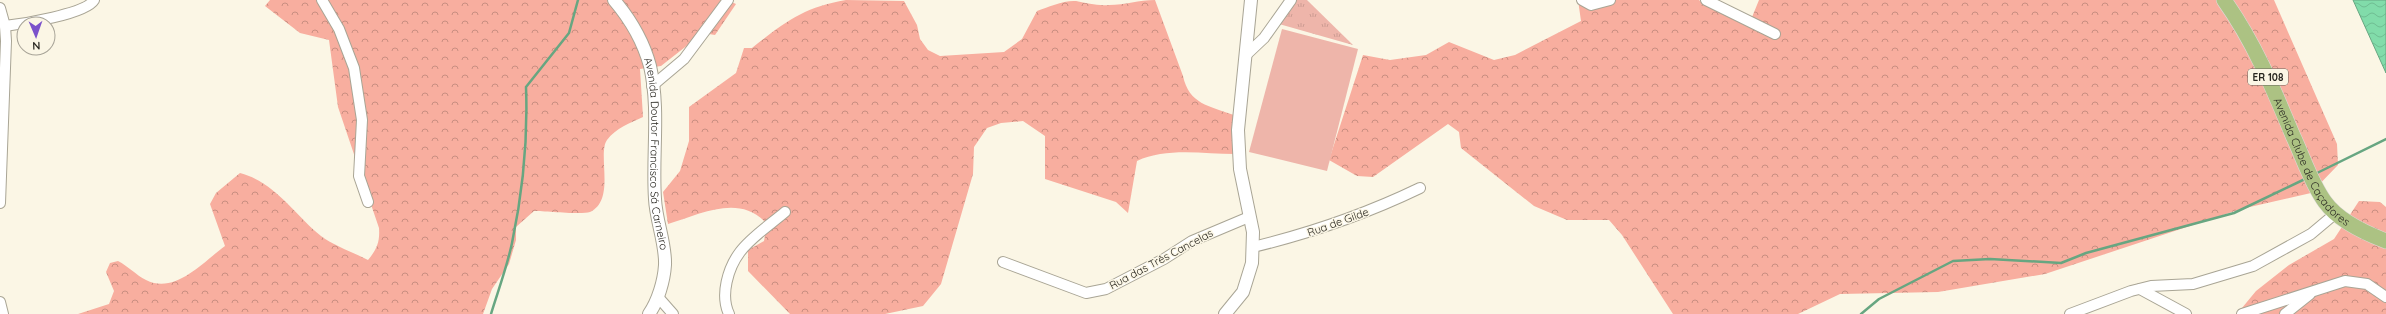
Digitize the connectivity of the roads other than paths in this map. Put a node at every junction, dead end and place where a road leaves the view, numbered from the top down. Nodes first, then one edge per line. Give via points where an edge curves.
1 (94, 0) edge
2 (322, 0) edge
3 (614, 0) edge
4 (728, 0) edge
5 (1251, 0) edge
6 (1291, 0) edge
7 (1582, 0) edge
8 (1610, 0) edge
9 (1706, 0) edge
10 (2224, 0) edge
11 (0, 8) edge
12 (5, 26) junction
13 (1775, 34) dead end
14 (1246, 55) junction
15 (652, 86) junction
16 (1420, 188) dead end
17 (368, 202) dead end
18 (0, 203) edge
19 (785, 212) dead end
20 (2336, 213) junction
21 (1249, 217) junction
22 (2386, 241) edge
23 (1253, 247) junction
24 (1003, 262) dead end
25 (2140, 289) junction
26 (2312, 291) junction
27 (658, 297) junction
28 (2386, 297) edge
29 (0, 302) edge
30 (3, 314) edge
31 (649, 314) edge
32 (674, 314) edge
33 (729, 314) edge
34 (1225, 314) edge
35 (2070, 314) edge
36 (2186, 314) edge
37 (2242, 314) edge
38 (2285, 314) edge

1 - 12 street via 69,13 34,23
2 - 17 street via 339,29 354,68 362,120 359,176
3 - 15 street, Avenida Doutor Francisco Sá Carneiro via 633,23 646,52
4 - 15 street via 684,59
5 - 14 street
6 - 14 street via 1264,38
7 - 8 street via 1591,5
9 - 13 street
10 - 20 main road, Avenida Clube de Caçadores / ER 108 via 2242,26 2264,67 2317,189
11 - 12 street
12 - 18 street via 6,81
14 - 21 street via 1238,130
15 - 27 street, Avenida Doutor Francisco Sá Carneiro via 655,115 655,201 665,265
16 - 23 street, Rua de Gilde via 1351,218 1302,235
19 - 33 street via 741,251 734,263 726,284
20 - 22 main road, Avenida Clube de Caçadores / ER 108 via 2368,234
20 - 25 street via 2311,234 2253,266 2193,284
21 - 23 street
21 - 24 street, Rua das Três Cancelas via 1192,240 1164,259 1106,289 1086,292
23 - 34 street via 1249,277 1243,292
25 - 35 street
25 - 36 street
26 - 28 street via 2345,281 2367,284
26 - 37 street
26 - 38 street
27 - 31 street, Avenida Doutor Francisco Sá Carneiro
27 - 32 street
29 - 30 street

